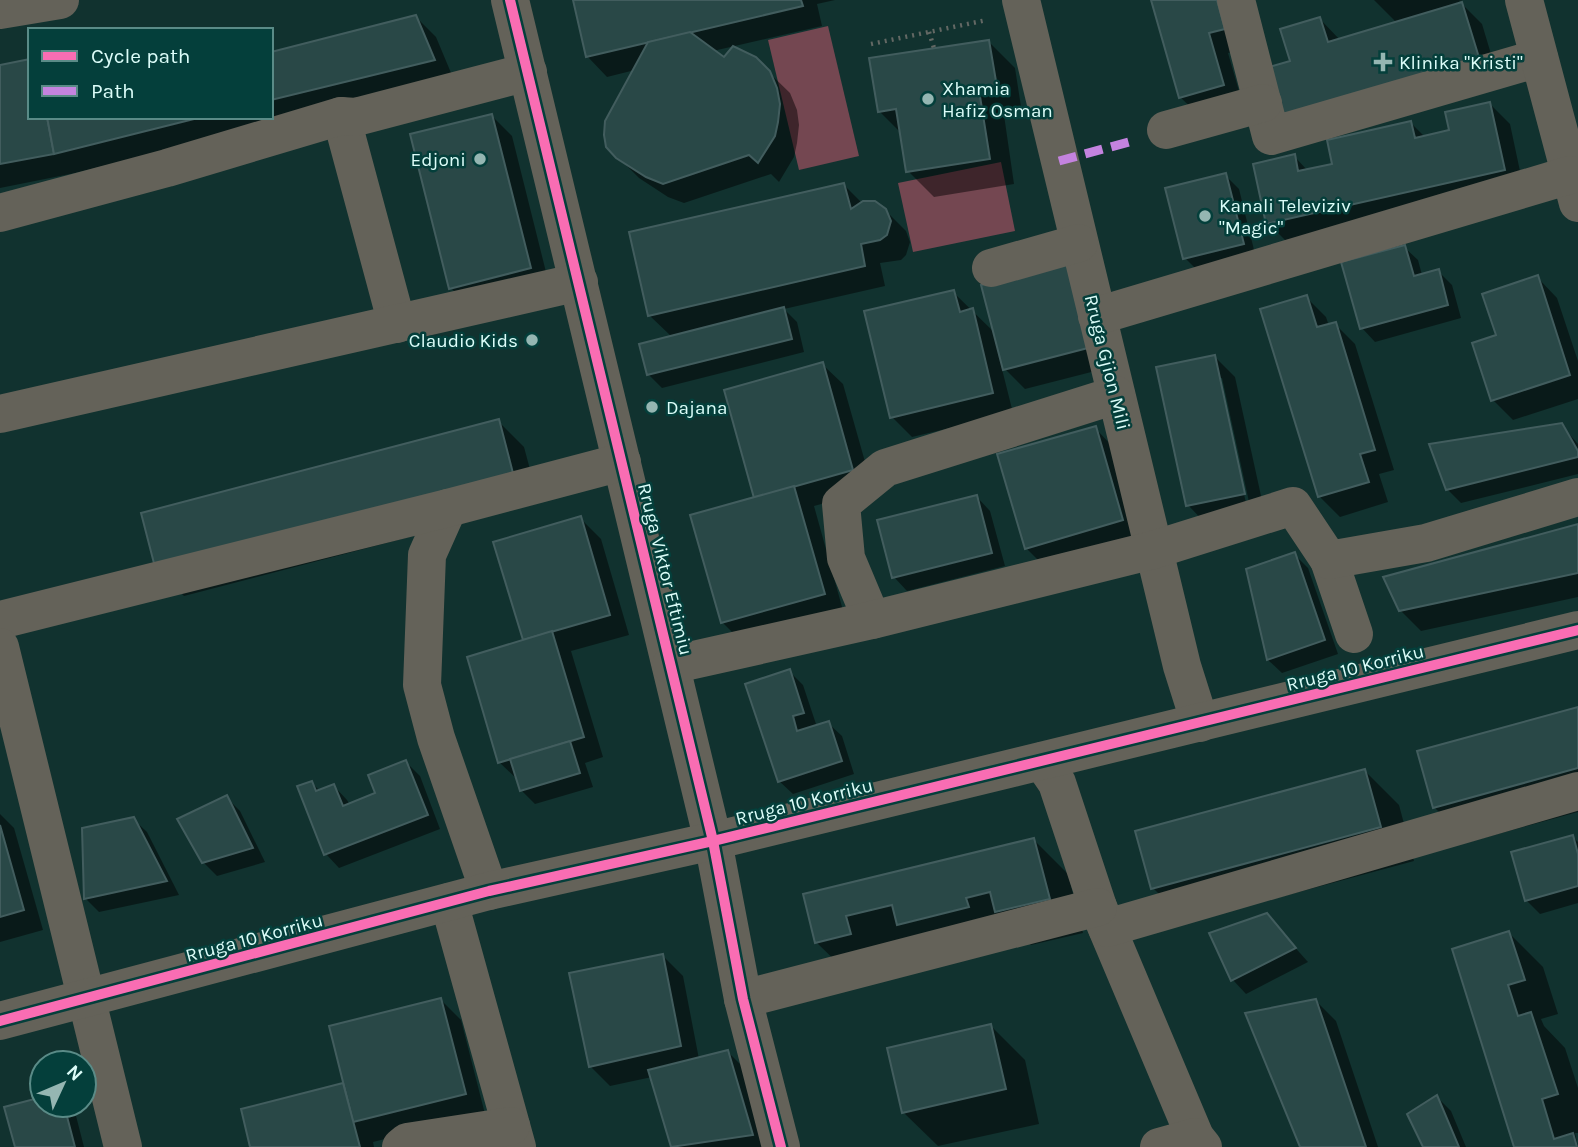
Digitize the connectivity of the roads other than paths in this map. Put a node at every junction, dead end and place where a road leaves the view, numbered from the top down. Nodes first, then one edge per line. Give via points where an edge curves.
1 (60, 0) edge
2 (510, 0) edge
3 (1236, 0) edge
4 (1524, 0) edge
5 (1022, 6) edge
6 (0, 10) edge
7 (1539, 58) junction
8 (528, 72) junction
9 (1263, 103) junction
10 (341, 116) junction
11 (1166, 130) dead end
12 (1574, 189) edge
13 (0, 212) edge
14 (1079, 243) junction
15 (991, 268) dead end
16 (579, 282) junction
17 (1097, 316) junction
18 (397, 324) junction
19 (1116, 395) junction
20 (0, 414) edge
21 (622, 462) junction
22 (1578, 497) edge
23 (448, 508) junction
24 (1153, 550) junction
25 (1329, 560) junction
26 (0, 620) edge
27 (872, 620) junction
28 (1578, 630) edge
29 (1354, 634) dead end
30 (0, 648) edge
31 (671, 665) junction
32 (1200, 723) junction
33 (1042, 761) junction
34 (1578, 791) edge
35 (713, 841) junction
36 (489, 891) junction
37 (449, 902) junction
38 (1102, 918) junction
39 (743, 999) junction
40 (85, 1000) junction
41 (0, 1021) edge
42 (514, 1136) edge
43 (1199, 1142) edge
44 (122, 1147) edge
45 (401, 1147) edge
46 (780, 1147) edge
47 (1159, 1147) edge

1 - 6 street
2 - 8 street, Rruga Viktor Eftimiu
3 - 9 street
4 - 7 street
5 - 14 street, Rruga Gjion Mili
7 - 9 street via 1271,136
7 - 12 street
8 - 10 street via 356,117
8 - 16 street, Rruga Viktor Eftimiu
9 - 11 street
10 - 13 street
10 - 18 street
12 - 17 street
14 - 15 street
14 - 17 street, Rruga Gjion Mili
16 - 18 street
16 - 21 street, Rruga Viktor Eftimiu
17 - 19 street, Rruga Gjion Mili
18 - 20 street
19 - 24 street, Rruga Gjion Mili
19 - 27 street via 885,468 841,504 846,558
21 - 23 street
21 - 31 street, Rruga Viktor Eftimiu
22 - 25 street via 1426,543
23 - 26 street
23 - 36 street via 427,555 422,685
24 - 25 street via 1293,506
24 - 27 street
24 - 32 street, Rruga Gjion Mili
25 - 29 street
27 - 31 street
28 - 32 street, Rruga 10 Korriku
30 - 40 street
31 - 35 street, Rruga Viktor Eftimiu
32 - 33 street, Rruga 10 Korriku
33 - 35 street, Rruga 10 Korriku
33 - 38 street via 1057,783
34 - 38 street
35 - 36 street, Rruga 10 Korriku
35 - 39 street, Rruga Viktor Eftimiu
36 - 37 street, Rruga 10 Korriku
37 - 40 street, Rruga 10 Korriku
37 - 42 street
38 - 39 street
38 - 43 street
39 - 46 street, Rruga Viktor Eftimiu
40 - 41 street, Rruga 10 Korriku
40 - 44 street
42 - 45 street via 407,1142
43 - 47 street

